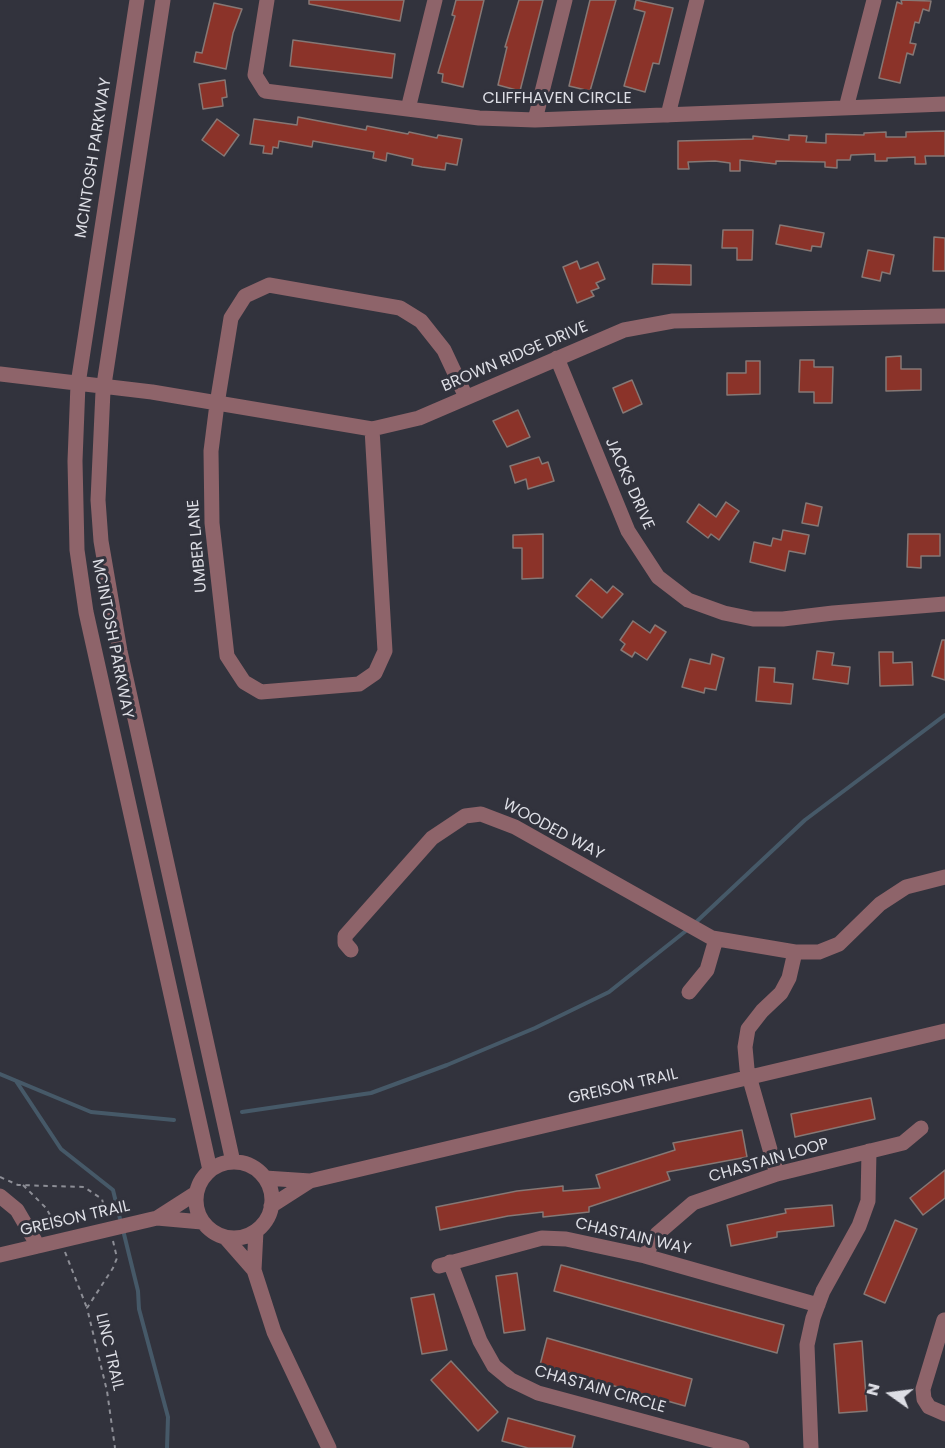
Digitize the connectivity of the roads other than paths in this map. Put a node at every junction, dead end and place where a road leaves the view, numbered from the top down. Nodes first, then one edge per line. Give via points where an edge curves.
1 (136, 0) edge
2 (163, 0) edge
3 (267, 0) edge
4 (435, 0) edge
5 (565, 0) edge
6 (697, 0) edge
7 (874, 0) edge
8 (945, 104) edge
9 (846, 108) junction
10 (408, 109) junction
11 (668, 115) junction
12 (535, 120) junction
13 (945, 316) edge
14 (557, 358) junction
15 (0, 374) edge
16 (78, 384) junction
17 (104, 387) junction
18 (466, 397) junction
19 (217, 404) junction
20 (372, 429) junction
21 (945, 604) edge
22 (945, 877) edge
23 (716, 939) junction
24 (351, 950) dead end
25 (795, 952) junction
26 (689, 992) dead end
27 (945, 1031) edge
28 (751, 1076) junction
29 (921, 1128) dead end
30 (869, 1151) junction
31 (233, 1162) junction
32 (210, 1170) junction
33 (777, 1174) junction
34 (265, 1178) junction
35 (310, 1181) junction
36 (196, 1193) junction
37 (0, 1197) edge
38 (271, 1206) junction
39 (157, 1218) junction
40 (202, 1222) junction
41 (256, 1231) junction
42 (225, 1237) junction
43 (38, 1246) junction
44 (0, 1255) edge
45 (645, 1256) junction
46 (444, 1264) joint
47 (254, 1270) junction
48 (818, 1305) junction
49 (944, 1320) edge
50 (945, 1414) edge
51 (328, 1448) edge
52 (742, 1448) edge
53 (811, 1448) edge

1 - 16 street, MCINTOSH PARKWAY
2 - 17 street, MCINTOSH PARKWAY
3 - 10 street, CLIFFHAVEN CIRCLE via 255,75 265,91
4 - 10 street
5 - 12 street
6 - 11 street
7 - 9 street
8 - 9 street, CLIFFHAVEN CIRCLE
9 - 11 street, CLIFFHAVEN CIRCLE
10 - 12 street, CLIFFHAVEN CIRCLE
11 - 12 street, CLIFFHAVEN CIRCLE
13 - 14 street, BROWN RIDGE DRIVE via 673,321 624,330
14 - 18 street, BROWN RIDGE DRIVE
14 - 21 street, JACKS DRIVE via 628,531 658,577 688,600 724,614 783,620
15 - 16 street, BROWN RIDGE DRIVE
16 - 17 street, BROWN RIDGE DRIVE
16 - 32 street, MCINTOSH PARKWAY via 77,550 86,612
17 - 19 street, BROWN RIDGE DRIVE
17 - 31 street, MCINTOSH PARKWAY via 98,500 103,552 120,651
18 - 19 street, UMBER LANE via 444,350 421,321 400,308 269,285 245,296 231,318
18 - 20 street, BROWN RIDGE DRIVE via 419,418
19 - 20 street, BROWN RIDGE DRIVE
19 - 20 street, UMBER LANE via 211,451 212,523 227,656 244,682 261,692 359,684 375,673 385,651
22 - 25 street, WOODED WAY via 906,887 880,904 839,944 819,952
23 - 24 street, WOODED WAY via 515,827 481,814 465,816 432,838 345,936
23 - 25 street, WOODED WAY
23 - 26 street via 708,970
25 - 28 street via 781,993 748,1029 746,1060
27 - 28 street, GREISON TRAIL
28 - 33 street
28 - 35 street, GREISON TRAIL
29 - 30 street, CHASTAIN LOOP via 903,1143
30 - 33 street, CHASTAIN LOOP
30 - 48 street via 868,1201
31 - 32 street
31 - 34 street via 250,1166
32 - 36 street
33 - 45 street, CHASTAIN LOOP via 693,1203 657,1234
34 - 35 street, GREISON TRAIL
34 - 38 street
35 - 38 street, GREISON TRAIL
36 - 39 street, GREISON TRAIL
36 - 40 street
37 - 43 street via 16,1210
38 - 41 street
39 - 40 street, GREISON TRAIL
39 - 43 street, GREISON TRAIL
40 - 42 street
41 - 42 street via 247,1236
41 - 47 street
42 - 47 street
43 - 44 street, GREISON TRAIL
45 - 46 street, CHASTAIN WAY via 566,1239 542,1238
45 - 48 street, CHASTAIN WAY
46 - 52 street, CHASTAIN CIRCLE via 494,1366 511,1380 538,1393
47 - 51 street via 278,1341
48 - 53 street via 807,1345
49 - 50 street via 923,1389 929,1407

